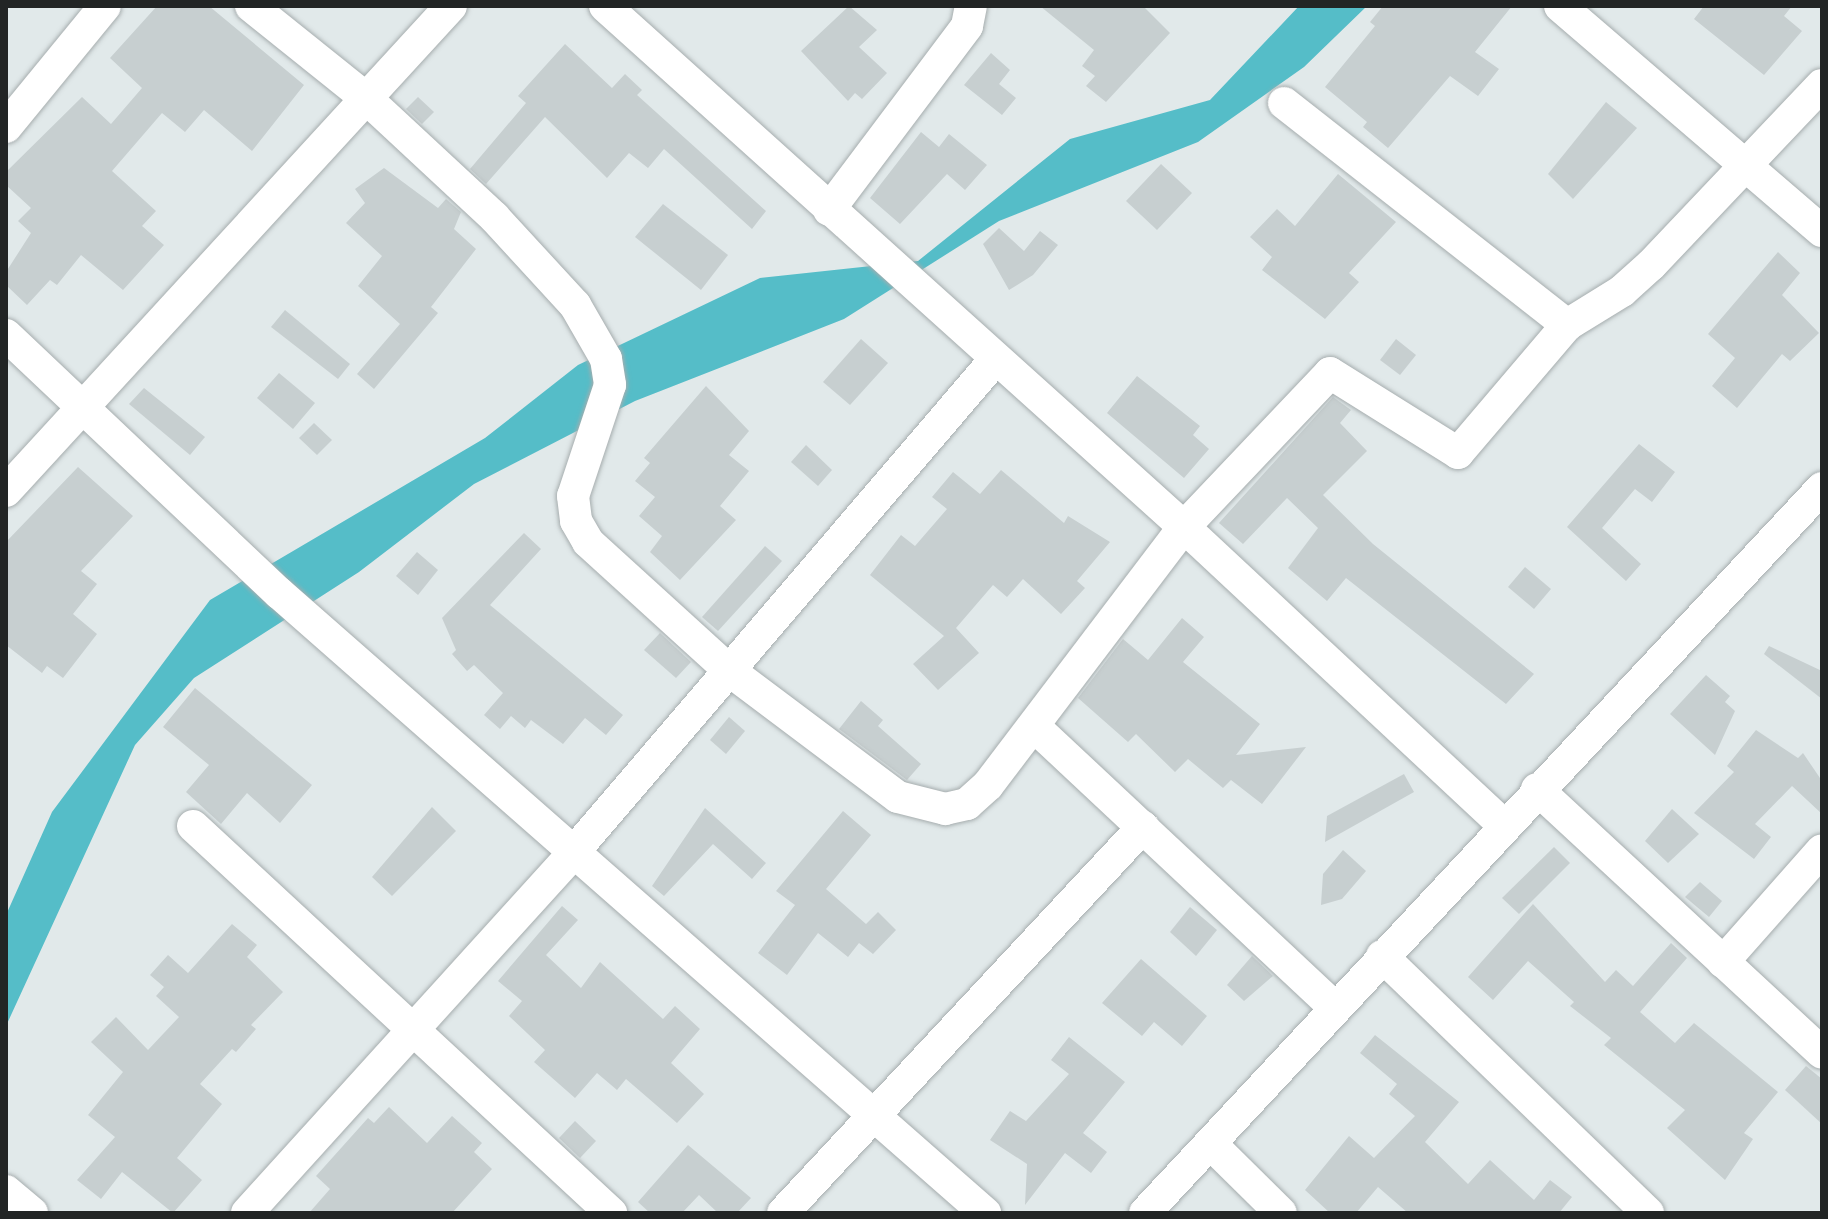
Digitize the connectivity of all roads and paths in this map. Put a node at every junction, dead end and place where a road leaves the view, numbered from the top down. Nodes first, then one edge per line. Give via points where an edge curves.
1 (105, 6) edge
2 (251, 6) edge
3 (451, 6) edge
4 (605, 6) edge
5 (1560, 6) edge
6 (961, 13) edge
7 (1822, 85) edge
8 (366, 98) junction
9 (1284, 103) dead end
10 (6, 127) edge
11 (1747, 167) junction
12 (829, 210) junction
13 (1822, 231) edge
14 (1567, 325) junction
15 (6, 335) edge
16 (994, 361) junction
17 (82, 405) junction
18 (1822, 488) edge
19 (6, 491) edge
20 (1184, 527) junction
21 (730, 671) junction
22 (1036, 728) junction
23 (1537, 789) junction
24 (1504, 825) junction
25 (193, 826) dead end
26 (1143, 827) junction
27 (1822, 850) edge
28 (572, 854) junction
29 (1382, 956) junction
30 (1723, 962) junction
31 (1334, 1007) junction
32 (416, 1031) junction
33 (1822, 1053) edge
34 (872, 1117) junction
35 (1211, 1144) junction
36 (6, 1191) edge
37 (593, 1207) edge
38 (32, 1213) edge
39 (247, 1213) edge
40 (783, 1213) edge
41 (985, 1213) edge
42 (1145, 1213) edge
43 (1281, 1213) edge
44 (1648, 1213) edge

1 - 10 street
2 - 8 street
3 - 8 street
4 - 12 street
5 - 11 street
6 - 12 street
7 - 11 street
8 - 17 street
8 - 21 street via 494,217 575,305 606,359 610,385 573,496 580,533
9 - 14 street
11 - 13 street
11 - 14 street via 1622,291
12 - 16 street
14 - 20 street via 1458,453 1330,373
15 - 17 street
16 - 20 street
16 - 21 street
17 - 19 street
17 - 28 street via 279,593
18 - 23 street
20 - 22 street
20 - 24 street
21 - 22 street via 898,797 920,805 945,809 967,804
21 - 28 street
22 - 26 street
23 - 24 street
23 - 30 street
24 - 29 street
25 - 32 street
26 - 31 street
26 - 34 street
27 - 30 street
28 - 32 street
28 - 34 street
29 - 31 street
29 - 44 street
30 - 33 street
31 - 35 street
32 - 37 street
32 - 39 street
34 - 40 street
34 - 41 street
35 - 42 street
35 - 43 street
36 - 38 street

